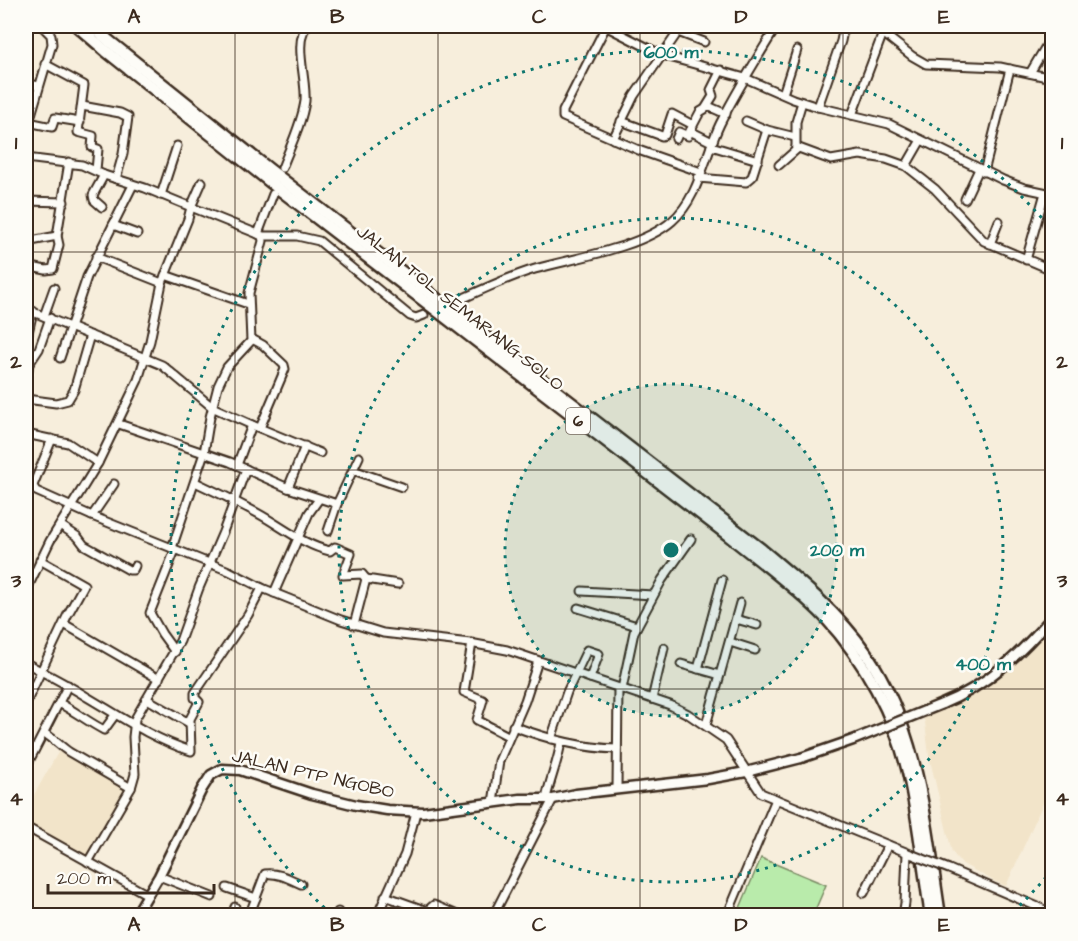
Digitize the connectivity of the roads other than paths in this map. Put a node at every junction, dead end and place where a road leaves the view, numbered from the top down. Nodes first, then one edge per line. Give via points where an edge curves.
1 (42, 26) edge
2 (77, 26) edge
3 (93, 26) edge
4 (307, 26) edge
5 (777, 26) edge
6 (844, 26) edge
7 (874, 26) edge
8 (883, 33) junction
9 (1053, 36) edge
10 (704, 42) dead end
11 (797, 50) dead end
12 (662, 55) junction
13 (45, 64) junction
14 (1011, 69) junction
15 (721, 70) junction
16 (1030, 73) junction
17 (745, 78) junction
18 (1053, 78) edge
19 (26, 83) edge
20 (38, 86) junction
21 (783, 94) junction
22 (802, 102) junction
23 (82, 106) junction
24 (708, 106) junction
25 (818, 107) junction
26 (726, 114) junction
27 (852, 115) junction
28 (28, 117) edge
29 (621, 121) junction
30 (746, 121) dead end
31 (80, 122) junction
32 (692, 128) junction
33 (767, 130) junction
34 (26, 132) edge
35 (795, 137) junction
36 (612, 139) junction
37 (676, 139) dead end
38 (921, 140) junction
39 (712, 144) junction
40 (177, 146) dead end
41 (796, 147) junction
42 (26, 159) edge
43 (758, 160) junction
44 (69, 162) junction
45 (779, 165) dead end
46 (906, 166) junction
47 (282, 168) dead end
48 (96, 170) junction
49 (981, 171) junction
50 (104, 175) junction
51 (700, 175) junction
52 (116, 179) junction
53 (202, 182) dead end
54 (133, 185) junction
55 (273, 194) dead end
56 (1049, 194) edge
57 (161, 195) junction
58 (965, 199) dead end
59 (26, 201) edge
60 (64, 202) junction
61 (102, 207) dead end
62 (191, 207) junction
63 (999, 221) dead end
64 (113, 225) junction
65 (136, 234) dead end
66 (260, 235) junction
67 (57, 236) junction
68 (26, 242) edge
69 (990, 244) junction
70 (96, 257) junction
71 (1026, 260) junction
72 (26, 266) edge
73 (1053, 270) edge
74 (165, 275) junction
75 (162, 283) junction
76 (54, 288) dead end
77 (455, 302) dead end
78 (248, 304) junction
79 (29, 310) edge
80 (424, 315) dead end
81 (47, 317) junction
82 (71, 327) junction
83 (26, 334) edge
84 (90, 335) junction
85 (252, 339) junction
86 (60, 357) dead end
87 (146, 357) junction
88 (26, 379) edge
89 (26, 399) edge
90 (212, 407) junction
91 (119, 424) junction
92 (252, 425) junction
93 (260, 428) junction
94 (26, 434) edge
95 (52, 439) junction
96 (305, 446) junction
97 (204, 453) junction
98 (320, 453) dead end
99 (359, 457) dead end
100 (98, 463) junction
101 (237, 465) junction
102 (246, 469) junction
103 (353, 470) junction
104 (195, 482) junction
105 (114, 484) dead end
106 (402, 487) dead end
107 (288, 488) junction
108 (319, 499) junction
109 (234, 502) junction
110 (337, 504) junction
111 (71, 507) junction
112 (92, 516) junction
113 (60, 525) junction
114 (328, 531) dead end
115 (299, 537) junction
116 (691, 539) dead end
117 (174, 549) junction
118 (40, 560) junction
119 (209, 563) junction
120 (135, 566) dead end
121 (366, 579) junction
122 (722, 580) dead end
123 (398, 584) dead end
124 (262, 588) junction
125 (26, 591) edge
126 (582, 591) dead end
127 (274, 593) junction
128 (653, 595) junction
129 (740, 603) dead end
130 (578, 608) dead end
131 (1053, 617) edge
132 (736, 619) junction
133 (64, 624) junction
134 (354, 625) junction
135 (757, 625) dead end
136 (637, 626) junction
137 (162, 634) junction
138 (180, 640) junction
139 (730, 642) junction
140 (472, 643) junction
141 (664, 648) dead end
142 (755, 650) dead end
143 (175, 652) junction
144 (538, 661) junction
145 (26, 663) edge
146 (681, 664) dead end
147 (698, 669) junction
148 (42, 671) junction
149 (575, 673) junction
150 (720, 675) junction
151 (590, 678) junction
152 (159, 679) junction
153 (68, 685) junction
154 (620, 688) junction
155 (147, 699) junction
156 (652, 699) junction
157 (26, 703) edge
158 (58, 703) junction
159 (115, 715) junction
160 (189, 723) junction
161 (133, 726) junction
162 (513, 726) junction
163 (706, 726) junction
164 (44, 733) junction
165 (508, 736) junction
166 (551, 739) junction
167 (561, 742) junction
168 (617, 749) junction
169 (26, 767) edge
170 (747, 772) junction
171 (131, 788) junction
172 (617, 789) junction
173 (549, 799) junction
174 (776, 799) junction
175 (493, 803) junction
176 (416, 812) junction
177 (26, 827) edge
178 (888, 845) junction
179 (910, 854) junction
180 (88, 862) junction
181 (159, 876) junction
182 (301, 884) dead end
183 (227, 888) dead end
184 (864, 893) dead end
185 (148, 895) junction
186 (385, 896) junction
187 (212, 897) dead end
188 (256, 898) junction
189 (235, 907) dead end
190 (1053, 913) edge
191 (138, 915) edge
192 (232, 915) edge
193 (249, 915) edge
194 (377, 915) edge
195 (460, 915) edge
196 (493, 915) edge
197 (727, 915) edge
198 (903, 915) edge
199 (931, 915) edge
200 (939, 915) edge

1 - 13 street via 52,38
2 - 199 highway, JALAN TOL SEMARANG–SOLO / 6 via 279,189 728,535 825,617 866,671 898,739 908,773
3 - 200 highway, JALAN TOL SEMARANG–SOLO / 6 via 270,170 762,550 839,620 885,684 910,747 923,803
4 - 47 street via 301,62 305,100
5 - 17 street
6 - 25 street
7 - 8 street
8 - 14 street via 926,64
8 - 27 street
9 - 16 street
10 - 12 street via 678,32
11 - 21 street
12 - 15 street
12 - 29 street
12 - 36 street via 609,28 604,30 563,114 565,119
13 - 20 street
13 - 23 street via 82,83
14 - 16 street
14 - 49 street
15 - 17 street
15 - 24 street
16 - 18 street
17 - 21 street
17 - 26 street
19 - 20 street
20 - 28 street
21 - 22 street
22 - 25 street
22 - 35 street
23 - 31 street
23 - 52 street via 128,117
24 - 26 street
24 - 32 street
25 - 27 street
26 - 39 street
27 - 38 street via 889,124
28 - 31 street via 53,126 55,118
28 - 34 street
29 - 32 street via 662,136 672,114
29 - 36 street
30 - 33 street
31 - 48 street via 78,133 93,136 92,147 98,149
32 - 37 street via 688,136 679,132
32 - 39 street
33 - 35 street
33 - 43 street
35 - 41 street
36 - 51 street
38 - 46 street
38 - 49 street
39 - 43 street
39 - 51 street
40 - 57 street
41 - 45 street
41 - 46 street via 831,160 860,155
42 - 44 street
43 - 51 street via 746,182
44 - 48 street
44 - 60 street
46 - 69 street
48 - 50 street
49 - 56 street
49 - 58 street
50 - 52 street
50 - 61 street via 93,195
51 - 77 street via 680,213 666,226 617,248 534,270
52 - 54 street
53 - 62 street
54 - 57 street
54 - 64 street
55 - 66 street
56 - 71 street
57 - 62 street
59 - 60 street
60 - 67 street
62 - 66 street
62 - 74 street
63 - 69 street
64 - 65 street
64 - 70 street
66 - 78 street via 262,247
66 - 80 street via 319,241 410,316
67 - 68 street
67 - 72 street via 53,269
69 - 71 street
70 - 75 street
70 - 82 street
71 - 73 street
74 - 75 street
74 - 78 street
75 - 87 street
76 - 81 street
78 - 85 street
79 - 81 street
79 - 83 street
81 - 82 street
81 - 88 street via 39,350 29,364
82 - 84 street
82 - 86 street
84 - 87 street
84 - 89 street via 68,400 56,403
85 - 90 street via 227,367
85 - 93 street via 285,369
87 - 90 street via 171,371
87 - 91 street
90 - 92 street
90 - 97 street
91 - 97 street
91 - 100 street
92 - 93 street
92 - 101 street
93 - 96 street
94 - 95 street
95 - 100 street
95 - 111 street via 33,486
96 - 98 street
96 - 107 street
97 - 101 street
97 - 104 street
99 - 103 street
100 - 111 street
101 - 102 street
102 - 107 street
102 - 109 street
103 - 106 street
103 - 110 street
104 - 109 street
104 - 117 street
105 - 112 street
107 - 108 street
108 - 110 street
108 - 115 street
109 - 115 street
109 - 119 street
110 - 114 street
111 - 112 street
111 - 113 street
112 - 117 street
113 - 118 street
113 - 120 street via 84,545 129,570
115 - 121 street via 330,551 335,547 351,554 343,575 362,574
115 - 127 street
116 - 128 street
117 - 119 street
117 - 137 street via 150,612
118 - 125 street
118 - 133 street via 84,585
119 - 124 street
119 - 138 street
121 - 123 street
121 - 134 street
122 - 147 street
124 - 127 street
124 - 160 street via 198,687 194,695 199,702
126 - 128 street
127 - 134 street
128 - 136 street
129 - 132 street
130 - 136 street
131 - 170 main road, JALAN PTP NGOBO, bridge via 986,682 970,692 853,740
132 - 135 street
132 - 139 street
133 - 148 street
133 - 152 street
134 - 140 street via 393,634
136 - 154 street
137 - 138 street
137 - 143 street
138 - 143 street
139 - 142 street
139 - 150 street
140 - 144 street
140 - 165 street via 464,692 483,700 477,720
141 - 156 street
143 - 152 street
144 - 149 street
144 - 162 street
145 - 148 street
146 - 147 street
147 - 150 street
148 - 153 street
148 - 157 street
149 - 151 street
149 - 151 street via 587,650 599,654
149 - 166 street
150 - 163 street
151 - 154 street
152 - 155 street
153 - 158 street
153 - 159 street
154 - 156 street
154 - 168 street
155 - 160 street
155 - 161 street
156 - 163 street via 680,709
158 - 159 street via 104,730
158 - 164 street
159 - 161 street
160 - 161 street via 190,751
161 - 171 street via 135,774
162 - 165 street
162 - 166 street
163 - 170 street via 729,743
164 - 169 street
164 - 171 street
165 - 175 street via 499,761
166 - 167 street
167 - 168 street
167 - 173 street via 550,779
168 - 172 street
170 - 172 main road, JALAN PTP NGOBO
170 - 174 street via 759,791
171 - 180 street
172 - 173 main road, JALAN PTP NGOBO
173 - 175 main road, JALAN PTP NGOBO
173 - 196 street
174 - 178 street
174 - 197 street
175 - 176 main road, JALAN PTP NGOBO
176 - 181 main road, JALAN PTP NGOBO via 356,805 226,768 216,771 206,782
176 - 186 street via 402,864
177 - 180 street
178 - 179 street
178 - 184 street
179 - 190 street, bridge
179 - 198 street
180 - 185 street
181 - 185 main road, JALAN PTP NGOBO
181 - 187 street
182 - 188 street via 268,873
183 - 188 street
185 - 191 main road, JALAN PTP NGOBO
186 - 194 street
186 - 195 street via 427,911 434,905
188 - 193 street
189 - 192 street

